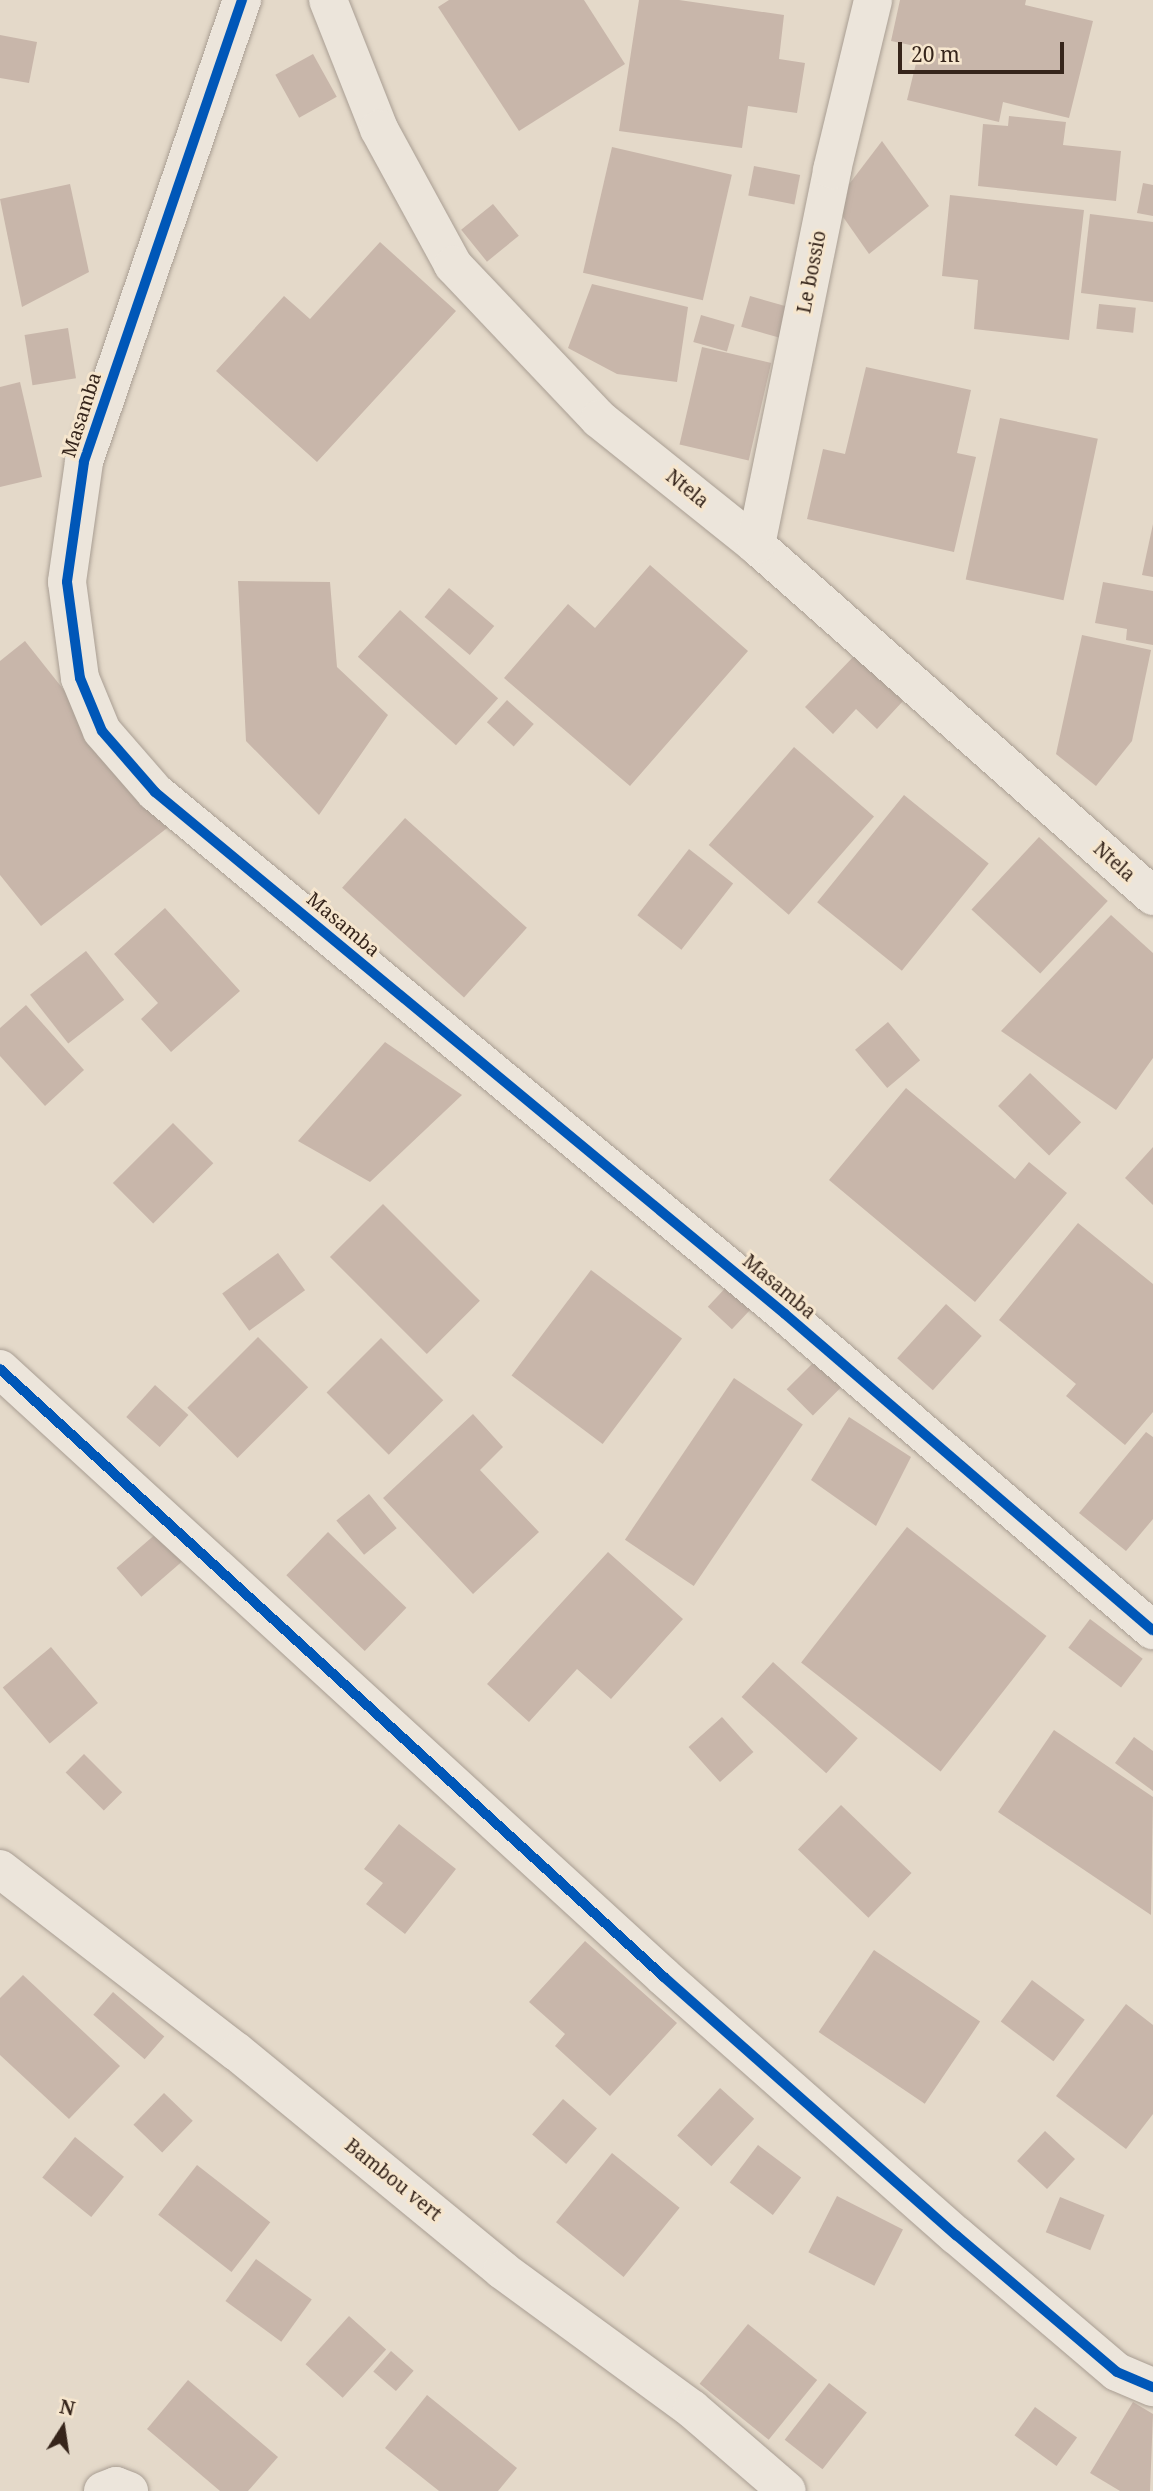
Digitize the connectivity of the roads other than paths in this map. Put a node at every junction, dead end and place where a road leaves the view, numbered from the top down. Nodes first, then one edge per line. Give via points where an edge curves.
1 (242, 0) edge
2 (328, 0) edge
3 (873, 0) edge
4 (756, 545) junction
5 (1153, 896) edge
6 (0, 1369) edge
7 (1153, 1630) edge
8 (0, 1869) edge
9 (1153, 2386) edge
10 (103, 2491) edge
11 (129, 2491) edge
12 (787, 2491) edge

1 - 7 street, Masamba via 84,462 67,582 80,678 102,731 155,792 785,1314
2 - 4 street, Ntela via 379,129 453,265 599,419
3 - 4 street, Le bossio via 832,170
4 - 5 street, Ntela
6 - 9 street via 664,1977 945,2225 1117,2372
8 - 12 street, Bambou vert via 237,2052 502,2270 692,2409
10 - 11 street via 116,2486

